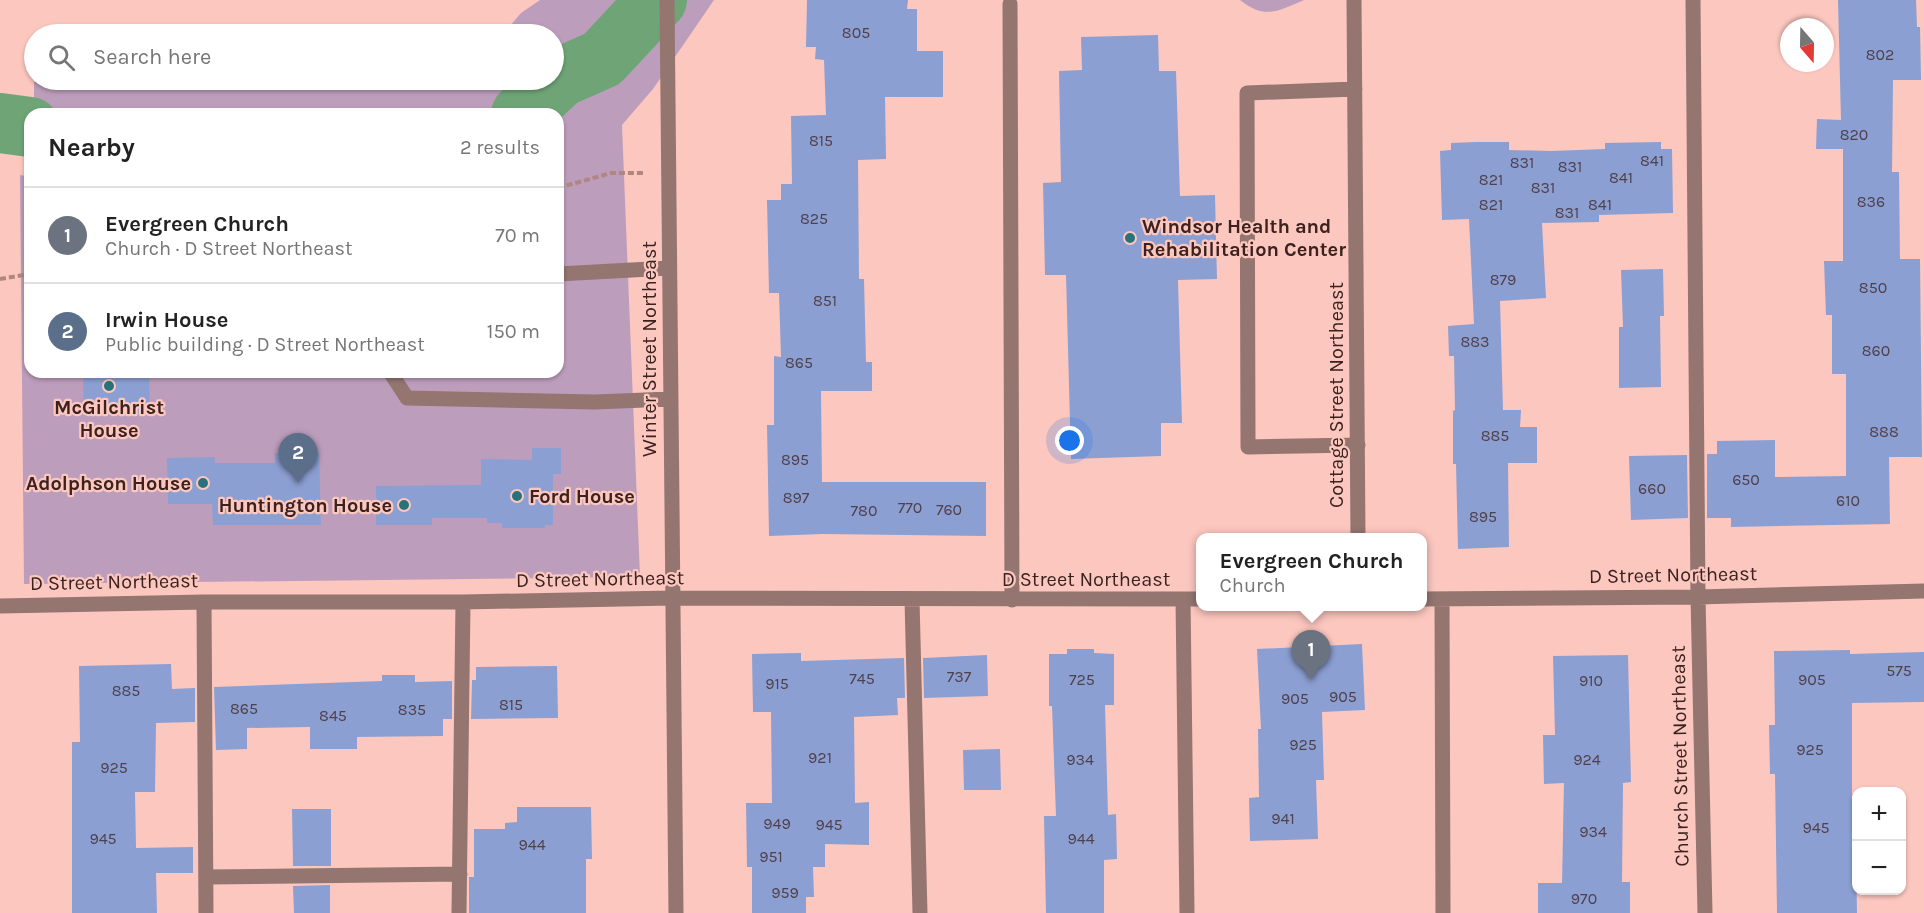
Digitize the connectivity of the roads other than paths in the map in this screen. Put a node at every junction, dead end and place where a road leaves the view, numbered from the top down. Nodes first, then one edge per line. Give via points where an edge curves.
1 (668, 0) edge
2 (1354, 0) edge
3 (1693, 0) edge
4 (1010, 4) dead end
5 (1355, 89) junction
6 (669, 268) junction
7 (564, 274) edge
8 (394, 378) edge
9 (670, 399) junction
10 (1358, 445) junction
11 (1358, 533) edge
12 (1924, 591) edge
13 (1698, 597) junction
14 (672, 598) junction
15 (1427, 598) edge
16 (1442, 598) junction
17 (1183, 599) junction
18 (1196, 599) edge
19 (912, 600) junction
20 (1012, 600) junction
21 (204, 602) junction
22 (463, 602) junction
23 (0, 606) edge
24 (460, 874) junction
25 (206, 877) junction
26 (206, 913) edge
27 (459, 913) edge
28 (676, 913) edge
29 (920, 913) edge
30 (1187, 913) edge
31 (1443, 913) edge
32 (1706, 913) edge

1 - 6 street, Winter Street Northeast
2 - 5 street, Cottage Street Northeast
3 - 13 street, Church Street Northeast
4 - 20 street
5 - 10 street, Cottage Street Northeast
5 - 10 street via 1247,93 1248,447
6 - 7 street
6 - 9 street, Winter Street Northeast
8 - 9 street via 407,398 595,402
9 - 14 street, Winter Street Northeast
10 - 11 street, Cottage Street Northeast
12 - 13 street, D Street Northeast
13 - 16 street, D Street Northeast
13 - 32 street, Church Street Northeast
14 - 19 street, D Street Northeast
14 - 22 street, D Street Northeast
14 - 28 street, Winter Street Northeast
15 - 16 street, D Street Northeast
16 - 31 street
17 - 18 street, D Street Northeast
17 - 20 street, D Street Northeast
17 - 30 street
19 - 20 street, D Street Northeast
19 - 29 street
21 - 22 street, D Street Northeast
21 - 23 street, D Street Northeast
21 - 25 street
22 - 24 street
24 - 25 street
24 - 27 street
25 - 26 street

